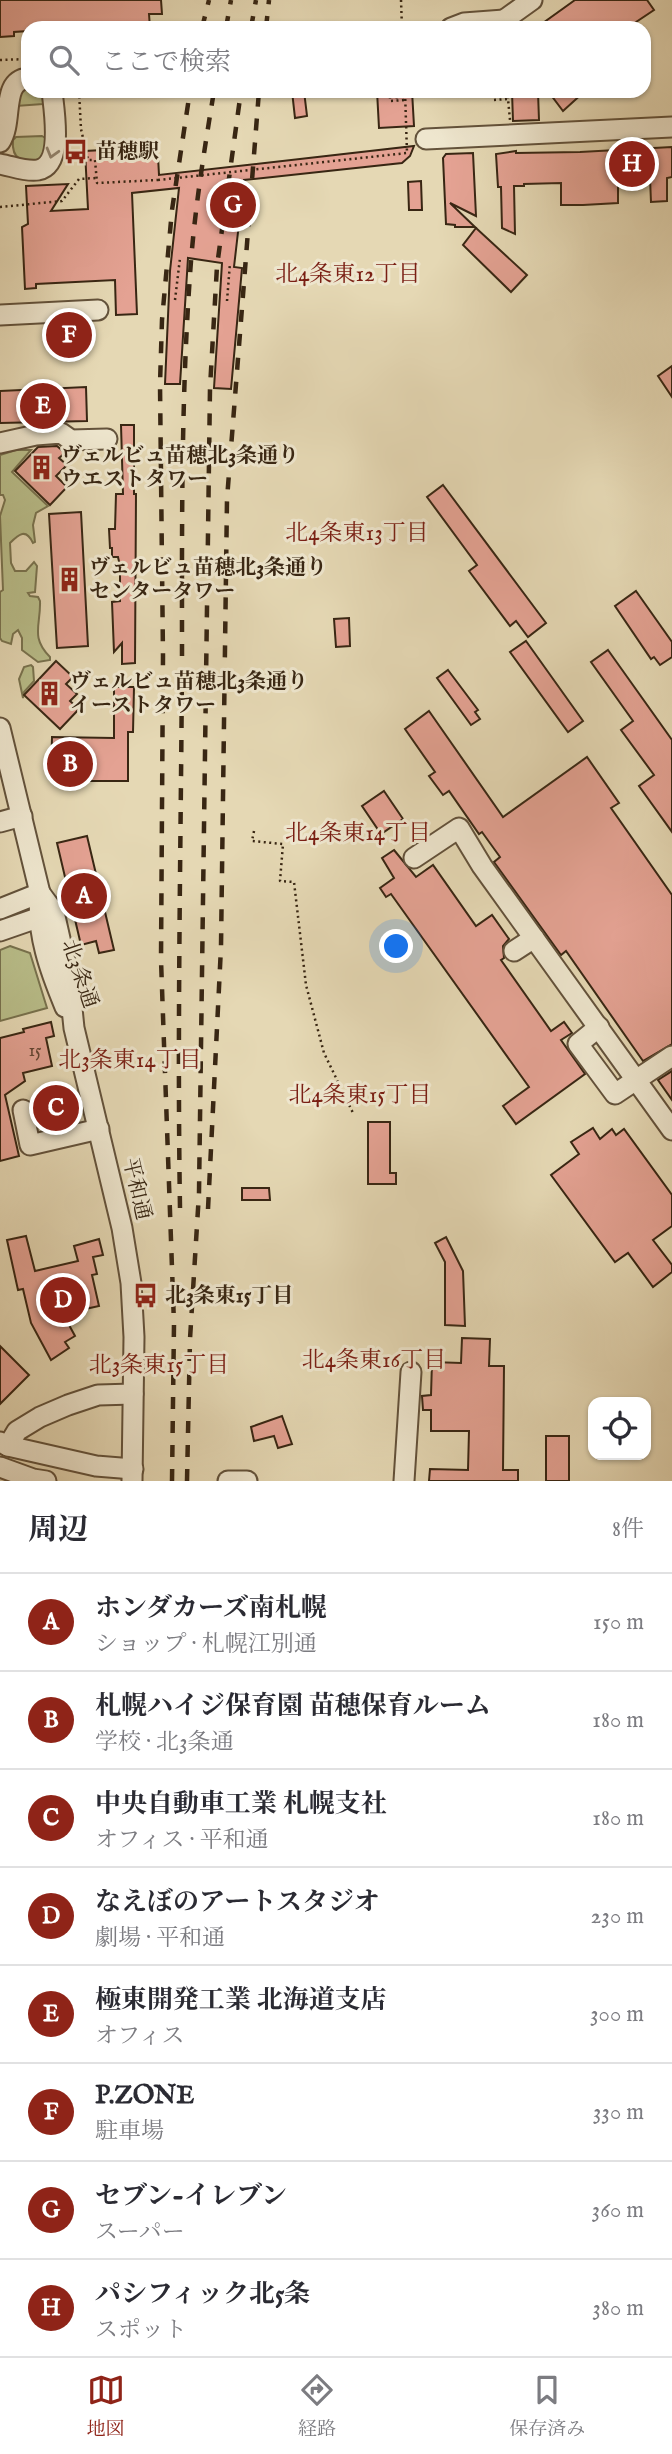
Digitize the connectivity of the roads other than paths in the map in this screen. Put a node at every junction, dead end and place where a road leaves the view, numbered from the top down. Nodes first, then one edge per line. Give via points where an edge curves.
1 (533, 0) edge
2 (504, 21) edge
3 (21, 80) edge
4 (52, 98) edge
5 (672, 127) edge
6 (426, 139) dead end
7 (0, 142) edge
8 (0, 164) edge
9 (98, 310) dead end
10 (0, 315) edge
11 (107, 439) dead end
12 (0, 443) edge
13 (0, 728) edge
14 (22, 816) junction
15 (0, 822) edge
16 (414, 858) dead end
17 (40, 893) junction
18 (0, 909) edge
19 (46, 915) junction
20 (0, 932) edge
21 (534, 938) junction
22 (514, 951) dead end
23 (672, 1056) edge
24 (637, 1081) junction
25 (23, 1110) dead end
26 (99, 1129) junction
27 (672, 1130) edge
28 (411, 1372) dead end
29 (133, 1394) junction
30 (4, 1444) edge
31 (0, 1467) edge
32 (133, 1475) edge
33 (46, 1481) edge
34 (228, 1481) edge
35 (247, 1481) edge
36 (404, 1481) edge

1 - 2 street
3 - 7 street via 6,89
4 -> 8 street via 52,160 35,170
5 - 6 street
9 - 10 street
11 - 12 street via 71,440 61,433
13 - 14 street, 北3条通
14 - 15 street
14 - 17 street, 北3条通
16 - 21 street via 459,828
17 - 18 street
17 - 19 street, 北3条通
19 - 20 street
19 - 26 street, 平和通 via 69,979 74,1028
21 - 22 street
21 - 24 street via 599,1027 579,1044 615,1094
23 - 24 street
24 - 27 street
25 - 26 street via 30,1145
26 - 29 street, 平和通 via 131,1283
28 - 36 street
29 - 30 street via 98,1395 59,1409
29 - 32 street, 平和通
30 - 32 street
31 - 33 street
34 - 35 street

